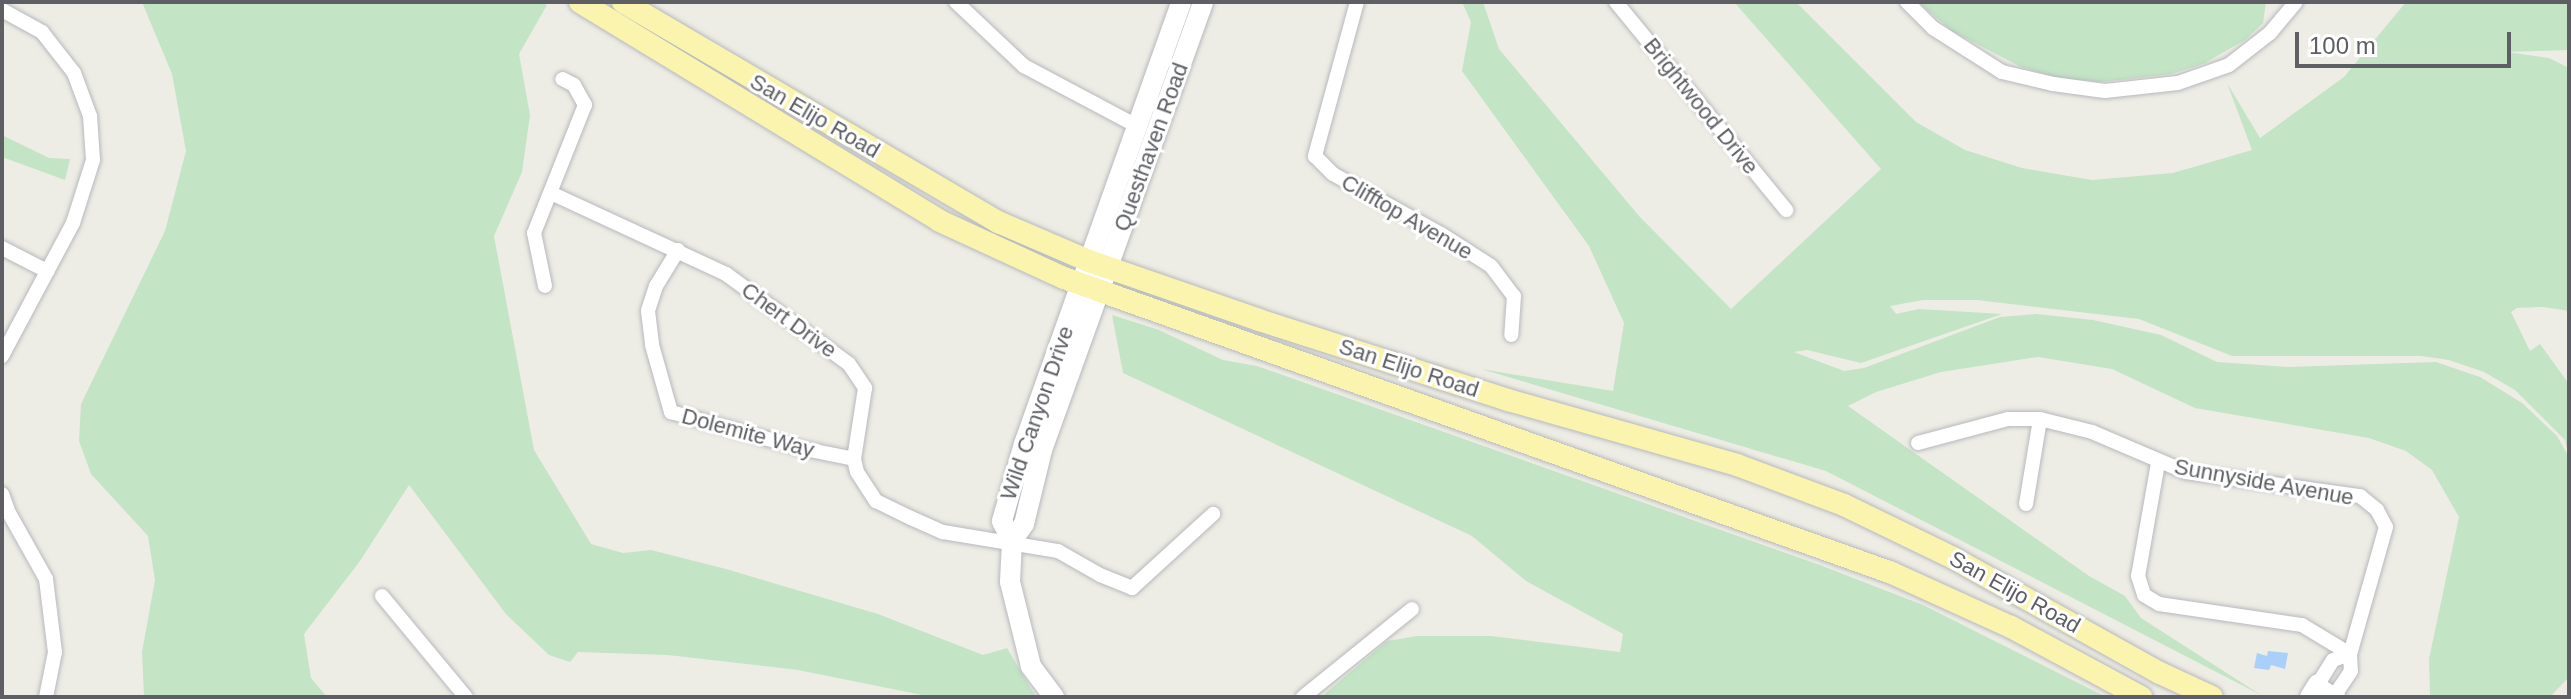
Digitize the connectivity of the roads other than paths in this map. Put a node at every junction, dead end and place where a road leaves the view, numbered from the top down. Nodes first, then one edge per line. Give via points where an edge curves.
1 (580, 2) edge
2 (623, 2) edge
3 (956, 2) edge
4 (1181, 2) edge
5 (1203, 2) edge
6 (1357, 2) edge
7 (1616, 2) edge
8 (1907, 2) edge
9 (2296, 2) edge
10 (2, 10) edge
11 (562, 79) dead end
12 (1137, 126) junction
13 (553, 194) junction
14 (1786, 210) dead end
15 (2, 248) edge
16 (678, 250) junction
17 (1099, 264) junction
18 (47, 271) junction
19 (545, 286) dead end
20 (1090, 289) junction
21 (1511, 335) dead end
22 (2, 356) edge
23 (2040, 419) junction
24 (1918, 443) dead end
25 (854, 459) junction
26 (2158, 463) junction
27 (2, 494) edge
28 (2026, 504) dead end
29 (1213, 514) dead end
30 (1012, 541) junction
31 (382, 596) dead end
32 (1412, 609) dead end
33 (2350, 654) junction
34 (2324, 693) edge
35 (46, 697) edge
36 (466, 697) edge
37 (1054, 697) edge
38 (1303, 697) edge
39 (2141, 697) edge
40 (2212, 697) edge

1 - 20 main road, San Elijo Road via 940,221
2 - 17 main road, San Elijo Road via 998,222
3 - 12 street via 1024,66
4 - 12 street, Questhaven Road
5 - 17 street, Questhaven Road
6 - 21 street, Clifftop Avenue via 1315,156 1333,174 1491,266 1514,296
7 - 14 street, Brightwood Drive
8 - 9 street via 1933,28 2002,72 2105,91 2178,83 2229,65 2270,33
10 - 18 street via 42,32 74,73 90,116 93,160 85,193
11 - 13 street via 574,85 585,105
12 - 17 street, Questhaven Road
13 - 16 street, Chert Drive
13 - 19 street via 547,196 534,233
15 - 18 street
16 - 25 street, Chert Drive via 726,274 849,364 865,388
16 - 25 street, Dolemite Way via 648,311 671,412
17 - 20 street, Questhaven Road
17 - 40 main road, San Elijo Road via 1508,400 1737,465 1844,505
18 - 22 street
20 - 30 street, Wild Canyon Drive via 1009,489 1002,521
20 - 39 main road, San Elijo Road via 1892,573 2011,627
23 - 24 street, Sunnyside Avenue via 2008,419
23 - 26 street, Sunnyside Avenue via 2092,432
23 - 28 street
25 - 30 street via 876,501 943,532
26 - 33 street via 2138,576 2144,595 2159,604 2302,625
26 - 33 street, Sunnyside Avenue via 2186,472 2360,496 2377,510 2386,527
27 - 35 street via 46,579 55,652
29 - 30 street via 1132,588 1058,551
30 - 37 street, Wild Canyon Drive via 1010,582 1031,666
31 - 36 street
32 - 38 street
33 - 34 street via 2351,671

